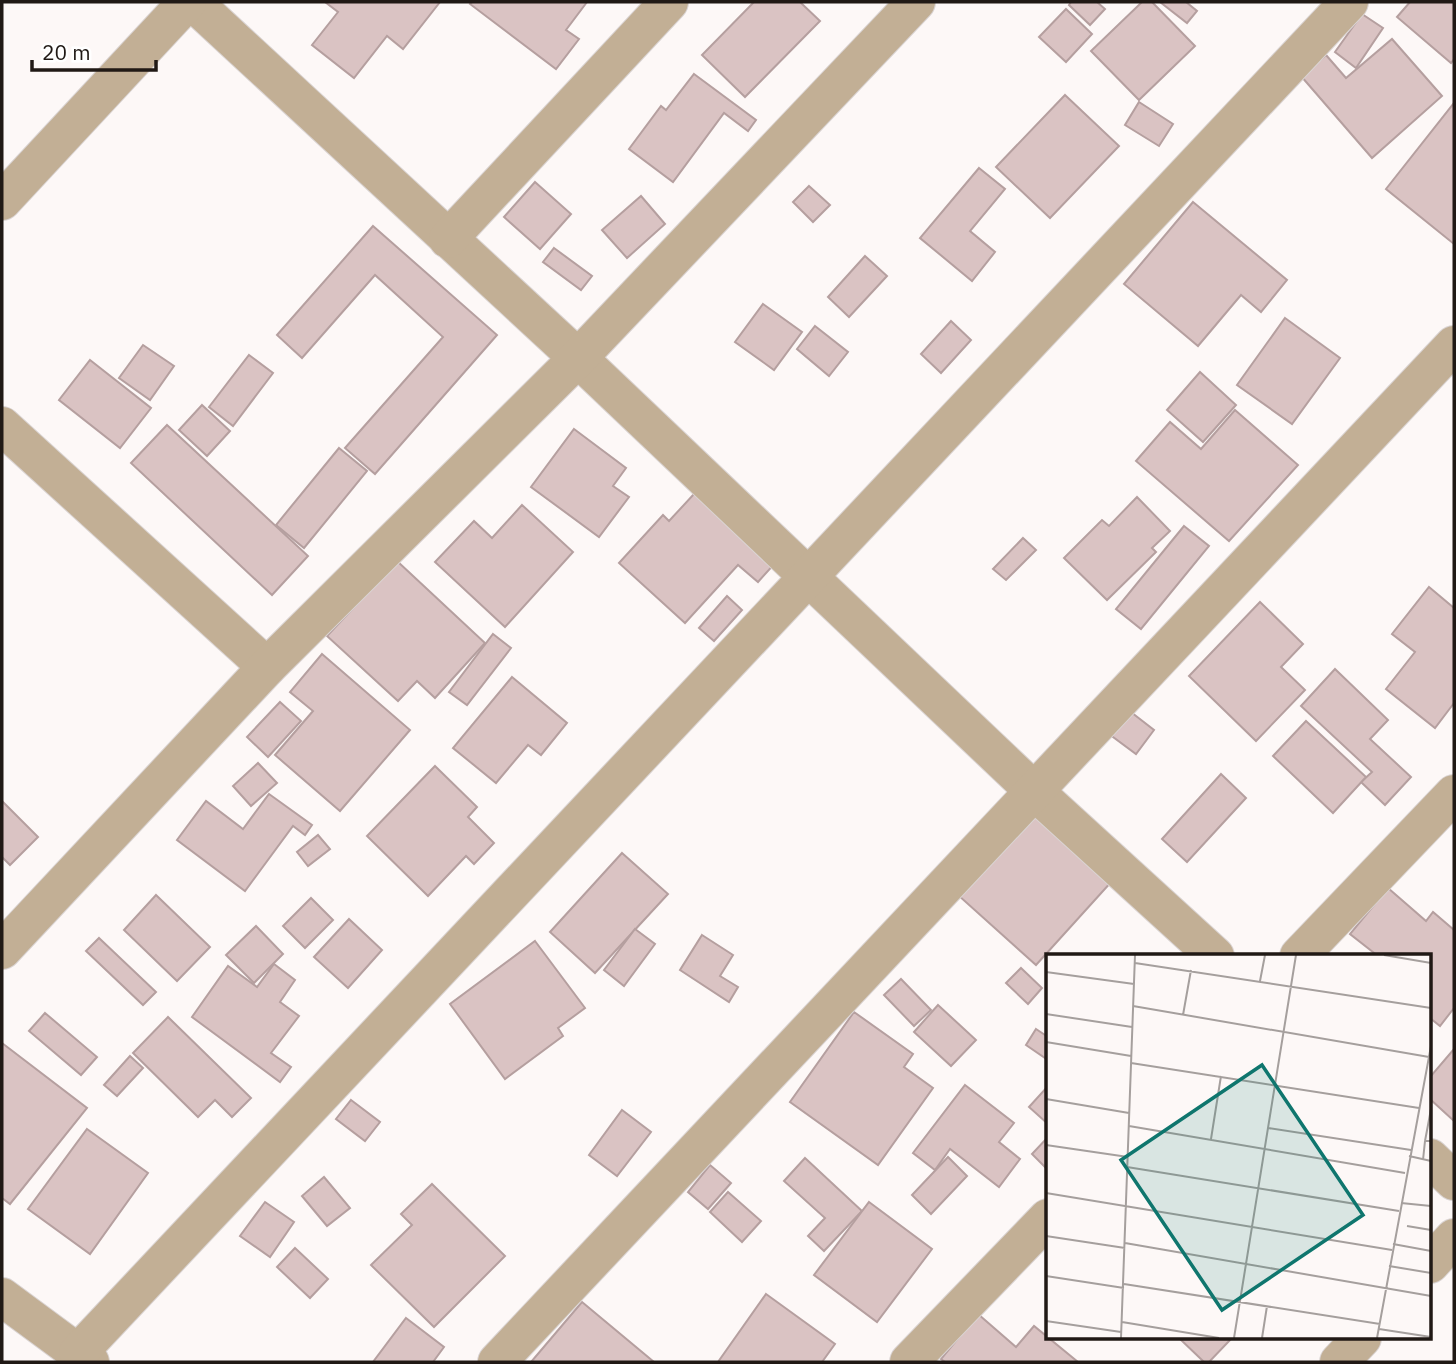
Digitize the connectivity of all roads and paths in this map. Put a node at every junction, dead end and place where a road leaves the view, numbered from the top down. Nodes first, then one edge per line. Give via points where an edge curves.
1 (187, 2) edge
2 (193, 2) edge
3 (669, 2) edge
4 (916, 2) edge
5 (1349, 2) edge
6 (2, 201) edge
7 (448, 239) junction
8 (1454, 345) edge
9 (578, 358) junction
10 (2, 426) edge
11 (810, 578) junction
12 (267, 667) junction
13 (1033, 790) junction
14 (1454, 794) edge
15 (2, 950) edge
16 (1213, 954) edge
17 (1302, 954) edge
18 (1432, 1160) edge
19 (1454, 1181) edge
20 (1046, 1220) edge
21 (1454, 1238) edge
22 (1432, 1262) edge
23 (6, 1308) edge
24 (1360, 1340) edge
25 (84, 1358) edge
26 (497, 1362) edge
27 (909, 1362) edge
28 (1339, 1362) edge

1 - 6 street
2 - 7 street
3 - 7 street
4 - 9 street
5 - 11 street
7 - 9 street
8 - 13 street
9 - 11 street
9 - 12 street
10 - 12 street
11 - 13 street
11 - 25 street
12 - 15 street
13 - 16 street
13 - 26 street
14 - 17 street
18 - 19 street
20 - 27 street
21 - 22 street
23 - 25 street
24 - 28 street

